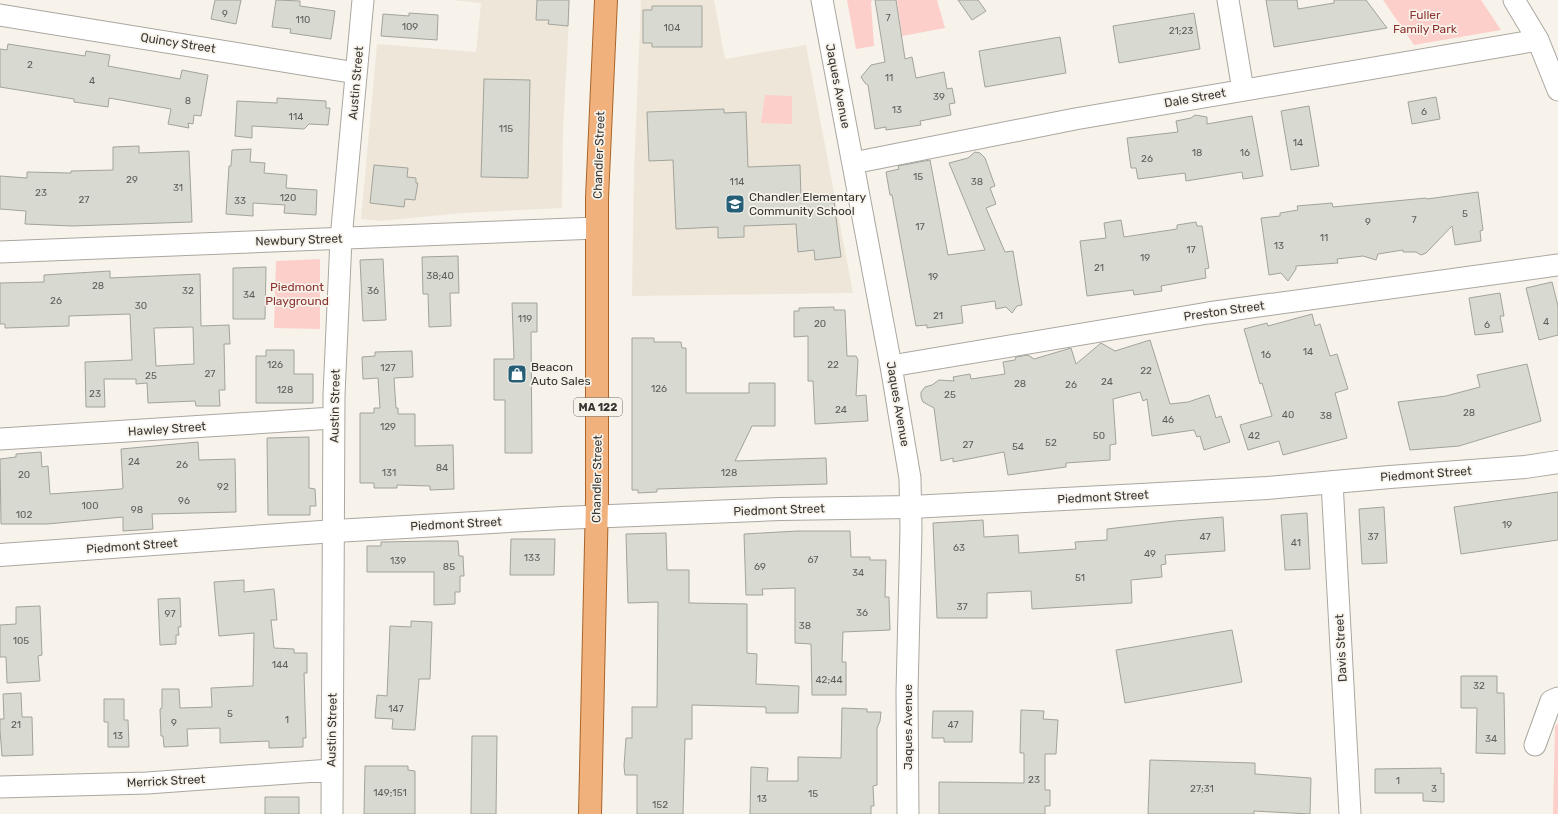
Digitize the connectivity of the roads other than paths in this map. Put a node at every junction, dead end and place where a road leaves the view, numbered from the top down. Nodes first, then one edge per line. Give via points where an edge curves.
1 (363, 0) edge
2 (606, 0) edge
3 (822, 0) edge
4 (1228, 0) edge
5 (1514, 0) edge
6 (0, 15) edge
7 (1538, 40) junction
8 (356, 73) junction
9 (1243, 90) junction
10 (1558, 90) edge
11 (853, 163) junction
12 (597, 228) junction
13 (341, 239) junction
14 (0, 252) edge
15 (1558, 265) edge
16 (891, 366) junction
17 (333, 418) junction
18 (0, 439) edge
19 (1558, 462) edge
20 (1332, 482) junction
21 (911, 507) junction
22 (596, 517) junction
23 (335, 531) junction
24 (0, 555) edge
25 (1558, 698) edge
26 (1535, 745) dead end
27 (331, 770) junction
28 (0, 787) edge
29 (332, 814) edge
30 (590, 814) edge
31 (908, 814) edge
32 (1350, 814) edge

1 - 8 street, Austin Street
2 - 12 main road, Chandler Street / MA 122 via 599,126
3 - 11 street, Jaques Avenue
4 - 9 street
5 - 7 street
6 - 8 street, Quincy Street
7 - 9 street, Dale Street
7 - 10 street
8 - 13 street, Austin Street
9 - 11 street, Dale Street via 1075,119
11 - 16 street, Jaques Avenue
12 - 13 street, Newbury Street
12 - 22 main road, Chandler Street / MA 122
13 - 14 street, Newbury Street
13 - 17 street, Austin Street
15 - 16 street, Preston Street via 1208,313
16 - 21 street, Jaques Avenue via 910,478
17 - 18 street, Hawley Street
17 - 23 street, Austin Street
19 - 20 street, Piedmont Street via 1525,467
20 - 21 street, Piedmont Street via 1251,489
20 - 32 street, Davis Street
21 - 22 street, Piedmont Street via 780,509
21 - 31 street, Jaques Avenue via 907,692
22 - 23 street, Piedmont Street
22 - 30 main road, Chandler Street / MA 122
23 - 24 street, Piedmont Street
23 - 27 street, Austin Street
25 - 26 street via 1551,701
27 - 28 street, Merrick Street via 147,783
27 - 29 street, Austin Street

